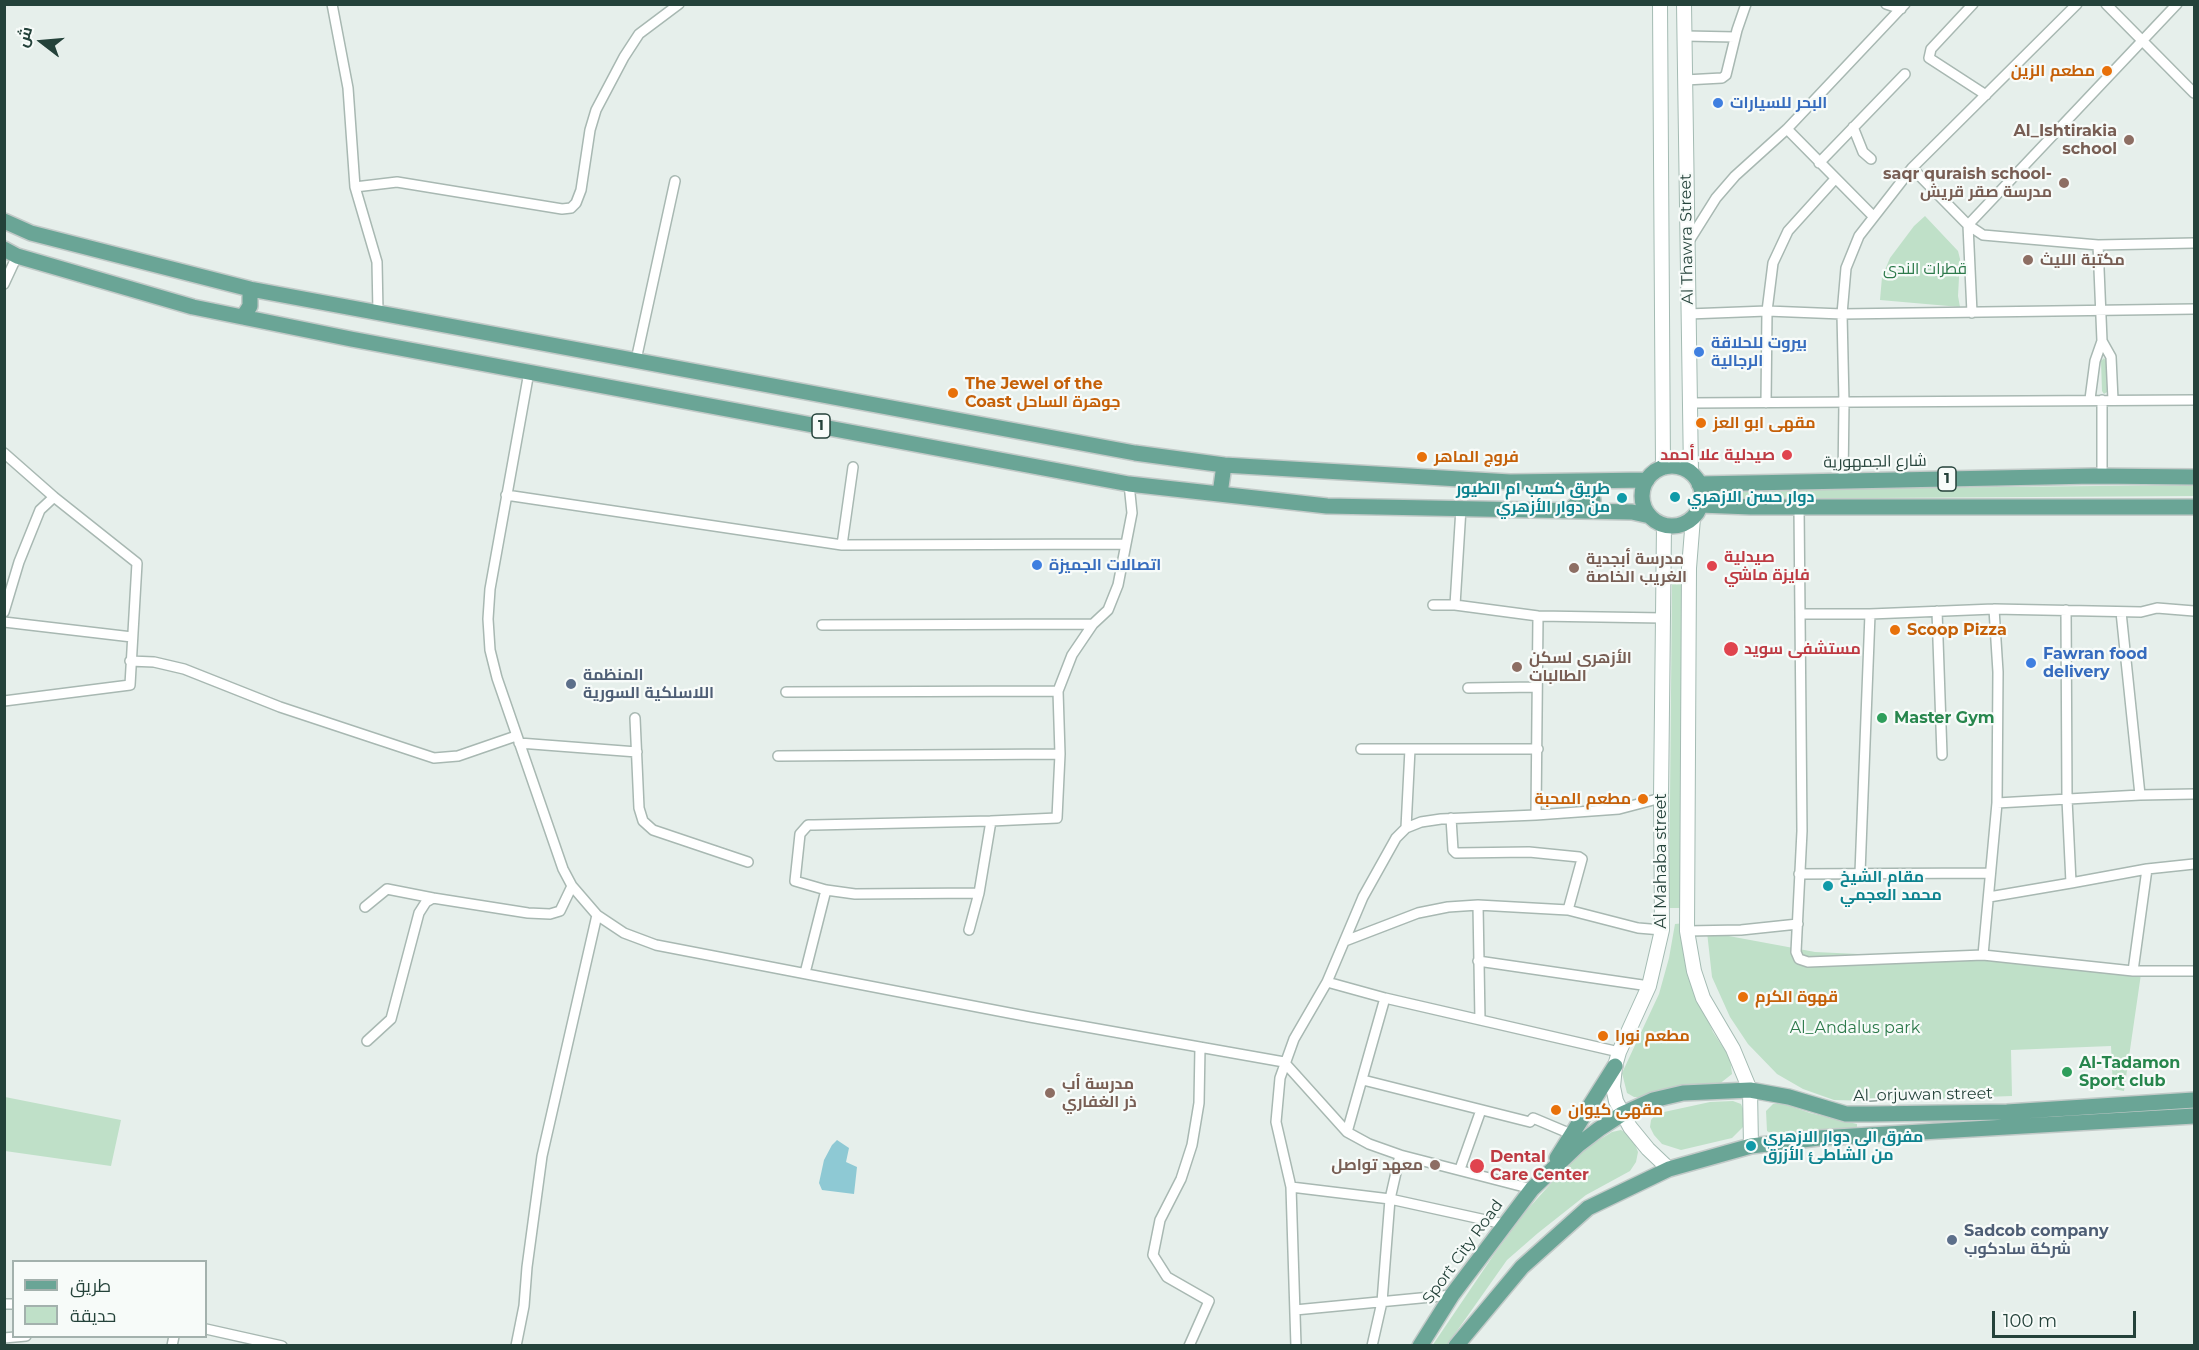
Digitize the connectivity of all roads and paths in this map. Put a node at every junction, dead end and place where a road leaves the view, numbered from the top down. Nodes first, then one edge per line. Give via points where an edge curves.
1 (332, 4) edge
2 (679, 4) edge
3 (1660, 4) edge
4 (1684, 4) edge
5 (1746, 4) edge
6 (1886, 4) edge
7 (1973, 4) edge
8 (2077, 4) edge
9 (2106, 4) edge
10 (2177, 4) edge
11 (1903, 7) edge
12 (1685, 36) junction
13 (1736, 37) junction
14 (2142, 40) junction
15 (1685, 58) junction
16 (1660, 61) junction
17 (1905, 74) dead end
18 (1685, 80) junction
19 (2194, 93) edge
20 (1986, 95) junction
21 (1685, 98) junction
22 (1661, 100) junction
23 (1853, 127) junction
24 (1787, 129) junction
25 (1871, 159) dead end
26 (1819, 163) junction
27 (1911, 168) junction
28 (1835, 179) junction
29 (675, 181) dead end
30 (355, 187) junction
31 (1873, 216) junction
32 (4, 221) edge
33 (1968, 225) junction
34 (2194, 243) edge
35 (1688, 244) junction
36 (2098, 245) junction
37 (11, 253) edge
38 (4, 284) edge
39 (250, 289) junction
40 (2194, 309) edge
41 (2101, 310) junction
42 (1767, 311) junction
43 (378, 312) junction
44 (1972, 313) junction
45 (1688, 314) junction
46 (1842, 314) junction
47 (243, 317) junction
48 (2102, 341) junction
49 (636, 360) junction
50 (529, 372) junction
51 (2090, 399) junction
52 (2102, 400) junction
53 (2113, 400) junction
54 (2194, 400) edge
55 (1844, 402) junction
56 (1689, 403) junction
57 (1766, 403) junction
58 (4, 453) edge
59 (1224, 465) junction
60 (853, 467) dead end
61 (1663, 468) junction
62 (2102, 476) junction
63 (2194, 477) edge
64 (1695, 479) junction
65 (1647, 480) junction
66 (1583, 481) junction
67 (1843, 481) junction
68 (1129, 484) junction
69 (1220, 494) junction
70 (506, 495) junction
71 (54, 497) junction
72 (1799, 507) junction
73 (2194, 507) edge
74 (1461, 508) junction
75 (1544, 510) junction
76 (1696, 512) junction
77 (1650, 516) junction
78 (1664, 525) junction
79 (1126, 544) junction
80 (842, 545) junction
81 (1664, 567) junction
82 (1689, 568) junction
83 (1433, 605) dead end
84 (1455, 605) junction
85 (1994, 609) junction
86 (2066, 610) junction
87 (1937, 611) junction
88 (2194, 611) edge
89 (4, 612) edge
90 (2121, 612) junction
91 (1801, 614) junction
92 (1870, 614) junction
93 (1538, 616) junction
94 (1663, 618) junction
95 (4, 622) edge
96 (1093, 624) junction
97 (822, 625) dead end
98 (132, 637) junction
99 (130, 661) junction
100 (1537, 687) junction
101 (1468, 688) dead end
102 (1058, 691) junction
103 (786, 692) dead end
104 (4, 701) edge
105 (635, 718) dead end
106 (518, 739) junction
107 (1360, 749) dead end
108 (1410, 749) junction
109 (1538, 749) junction
110 (637, 752) junction
111 (1060, 754) junction
112 (1942, 755) dead end
113 (778, 756) dead end
114 (2194, 794) edge
115 (2140, 795) junction
116 (1660, 798) junction
117 (2067, 799) junction
118 (1997, 803) junction
119 (1536, 815) junction
120 (1451, 818) junction
121 (991, 821) junction
122 (1406, 828) junction
123 (748, 862) dead end
124 (2194, 864) edge
125 (2147, 869) junction
126 (1860, 873) junction
127 (1990, 873) junction
128 (1799, 874) junction
129 (2071, 883) junction
130 (572, 886) junction
131 (826, 890) junction
132 (979, 893) junction
133 (433, 897) junction
134 (1989, 897) junction
135 (1478, 904) junction
136 (365, 907) dead end
137 (1568, 910) junction
138 (1663, 911) junction
139 (1686, 912) junction
140 (597, 915) junction
141 (1798, 924) junction
142 (969, 930) dead end
143 (1662, 930) junction
144 (1687, 931) junction
145 (1345, 941) junction
146 (1983, 956) junction
147 (1478, 961) junction
148 (2133, 971) junction
149 (2194, 971) edge
150 (805, 973) junction
151 (1327, 982) junction
152 (1649, 986) junction
153 (1385, 998) junction
154 (1480, 1020) junction
155 (367, 1041) dead end
156 (1200, 1047) junction
157 (1617, 1059) junction
158 (1284, 1062) junction
159 (1363, 1080) junction
160 (1750, 1090) junction
161 (2194, 1100) edge
162 (1481, 1110) junction
163 (1622, 1114) junction
164 (2194, 1116) edge
165 (1347, 1132) junction
166 (1571, 1134) junction
167 (1751, 1146) junction
168 (1400, 1155) junction
169 (1460, 1169) junction
170 (1669, 1169) junction
171 (1547, 1174) junction
172 (1291, 1187) junction
173 (1532, 1189) junction
174 (1390, 1199) junction
175 (1504, 1224) junction
176 (1452, 1295) junction
177 (1383, 1302) junction
178 (1295, 1310) junction
179 (207, 1329) edge
180 (226, 1334) junction
181 (223, 1346) edge
182 (282, 1346) edge
183 (516, 1346) edge
184 (1189, 1346) edge
185 (1296, 1346) edge
186 (1372, 1346) edge
187 (1420, 1346) edge
188 (1456, 1346) edge

1 - 30 street via 348,88
2 - 30 street via 639,34 624,57 596,110 581,190 571,208 397,182
3 - 16 main road, Al Thawra Street
4 - 12 main road, Al Thawra Street
5 - 13 street
6 - 11 street
7 - 20 street via 1931,49 1929,58
8 - 20 street
9 - 14 street
10 - 14 street
11 - 24 street
12 - 13 street
12 - 15 main road, Al Thawra Street
13 - 18 street via 1726,75
14 - 19 street
14 - 33 street
15 - 16 main road via 1673,63
15 - 18 main road, Al Thawra Street
16 - 22 main road, Al Thawra Street
17 - 23 street
18 - 21 main road, Al Thawra Street
20 - 27 street
21 - 22 main road
21 - 35 main road, Al Thawra Street
22 - 61 main road, Al Thawra Street
23 - 25 street via 1863,152
23 - 26 street
24 - 26 street
24 - 35 street via 1716,198
26 - 28 street
27 - 31 street
27 - 33 street
28 - 31 street
28 - 42 street via 1788,231 1773,263
29 - 49 street
30 - 43 street via 377,262
31 - 46 street via 1846,268
32 - 39 main road, 1 via 31,233
33 - 36 street via 1983,235
33 - 44 street
34 - 36 street
35 - 45 main road, Al Thawra Street
36 - 41 street
37 - 38 street
37 - 47 main road, 1 via 193,307
39 - 43 main road, 1
39 - 47 main road via 250,306
40 - 41 street
41 - 44 street
41 - 48 street
42 - 45 street
42 - 46 street
42 - 57 street
43 - 49 main road, 1
44 - 46 street
45 - 56 main road, Al Thawra Street
46 - 55 street
47 - 50 main road, 1
48 - 51 street
48 - 53 street via 2111,357
49 - 59 main road, 1 via 1135,453
50 - 68 main road, 1
50 - 70 street
51 - 52 street
51 - 55 street
52 - 53 street
52 - 62 street
53 - 54 street
55 - 57 street
55 - 67 street
56 - 57 street
56 - 64 main road, Al Thawra Street
58 - 71 street
59 - 66 main road, 1 via 1510,482
59 - 69 main road
60 - 80 street
61 - 64 main road via 1682,468
61 - 65 main road
62 - 63 main road, شارع الجمهورية / 1
62 - 67 main road, شارع الجمهورية / 1
64 - 67 main road, شارع الجمهورية / 1
64 - 76 main road via 1701,491
65 - 66 main road, 1
65 - 77 main road via 1642,498
66 - 75 main road via 1593,495 1590,503
68 - 69 main road, 1
68 - 79 street via 1132,513
69 - 74 main road, 1 via 1328,506
70 - 80 street
70 - 106 street via 488,604 488,635 493,665
71 - 89 street via 40,510
71 - 98 street via 136,563
72 - 73 main road, 1
72 - 76 main road, 1
72 - 91 street
74 - 75 main road, 1
74 - 84 street
75 - 77 main road, 1
76 - 78 main road via 1680,525
76 - 82 main road, Al Mahaba street
77 - 78 main road
78 - 81 main road, Al Mahaba street
79 - 80 street
79 - 96 street via 1115,594 1108,610
81 - 82 main road via 1674,563
81 - 94 main road, Al Mahaba street
82 - 139 main road, Al Mahaba street
83 - 84 street
84 - 93 street
85 - 86 street
85 - 87 street
85 - 118 street via 1998,672
86 - 90 street
86 - 117 street
87 - 92 street
87 - 112 street
88 - 90 street via 2157,608
90 - 115 street
91 - 92 street
91 - 128 street
92 - 126 street
93 - 94 street
93 - 100 street
94 - 116 main road, Al Mahaba street
95 - 98 street
96 - 97 street
96 - 102 street via 1072,655
98 - 99 street
99 - 104 street via 130,685
99 - 106 street via 184,669 280,707 434,758 458,756
100 - 101 street
100 - 109 street
102 - 103 street
102 - 111 street
105 - 110 street
106 - 110 street
106 - 130 street via 557,854
107 - 108 street
108 - 109 street
108 - 122 street
109 - 119 street
110 - 123 street via 639,813 645,825
111 - 113 street
111 - 121 street via 1057,819
114 - 115 street
115 - 117 street
116 - 119 street via 1619,809
116 - 138 main road, Al Mahaba street
117 - 118 street
117 - 129 street
118 - 127 street
119 - 120 street
120 - 122 street
120 - 137 street via 1456,853 1529,852 1582,859
121 - 131 street via 808,825 800,834 795,881
121 - 132 street
122 - 145 street via 1396,838 1363,897
124 - 125 street
125 - 129 street
125 - 148 street
126 - 127 street
126 - 128 street
127 - 134 street
128 - 141 street
129 - 134 street
130 - 133 street via 560,911 550,914
130 - 140 street
131 - 132 street via 855,894
131 - 150 street
132 - 142 street
133 - 136 street via 387,888
133 - 155 street via 419,913 390,1018
134 - 146 street
135 - 137 street
135 - 145 street via 1418,913
135 - 147 street
137 - 143 street via 1638,928
138 - 139 main road
138 - 143 main road, Al Mahaba street
139 - 144 main road, Al Mahaba street
140 - 150 street via 624,933 656,945
140 - 183 street via 542,1156
141 - 144 street
141 - 146 street via 1796,952 1799,959 1808,962
143 - 152 main road, Al Mahaba street
144 - 160 main road, Al Mahaba street via 1703,998 1733,1049
145 - 151 street
146 - 148 street
147 - 152 street
147 - 154 street
148 - 149 street
150 - 156 street
151 - 153 street
151 - 158 street
152 - 157 main road, Al Mahaba street
153 - 154 street
153 - 159 street
154 - 157 street
156 - 158 street
156 - 184 street via 1199,1103 1192,1146 1181,1179 1160,1220 1153,1255 1167,1277 1209,1301
157 - 163 main road, Al Mahaba street via 1612,1087
157 - 166 main road
158 - 165 street
158 - 172 street via 1276,1122
159 - 162 street
159 - 165 street
160 - 161 main road, Al_orjuwan street via 1846,1114 2007,1112
160 - 163 main road, Al_orjuwan street via 1683,1093 1653,1100
160 - 167 main road, Al Mahaba street
162 - 166 street via 1530,1122 1533,1118
162 - 169 street
163 - 170 main road, Al Mahaba street via 1638,1138
163 - 171 main road, Sport City Road via 1578,1145
164 - 167 main road, Al_orjuwan street via 1819,1138
165 - 168 street
166 - 171 main road
167 - 170 main road, Al_orjuwan street
168 - 169 street
168 - 174 street
169 - 173 street
170 - 188 main road via 1588,1208 1521,1267
171 - 173 main road, Sport City Road
172 - 174 street
172 - 178 street
173 - 175 main road, Sport City Road
174 - 175 street
174 - 177 street
175 - 176 main road, Sport City Road
176 - 177 street
176 - 187 main road, Sport City Road
177 - 178 street
177 - 186 street
178 - 185 street
179 - 180 street
180 - 181 street
180 - 182 street

